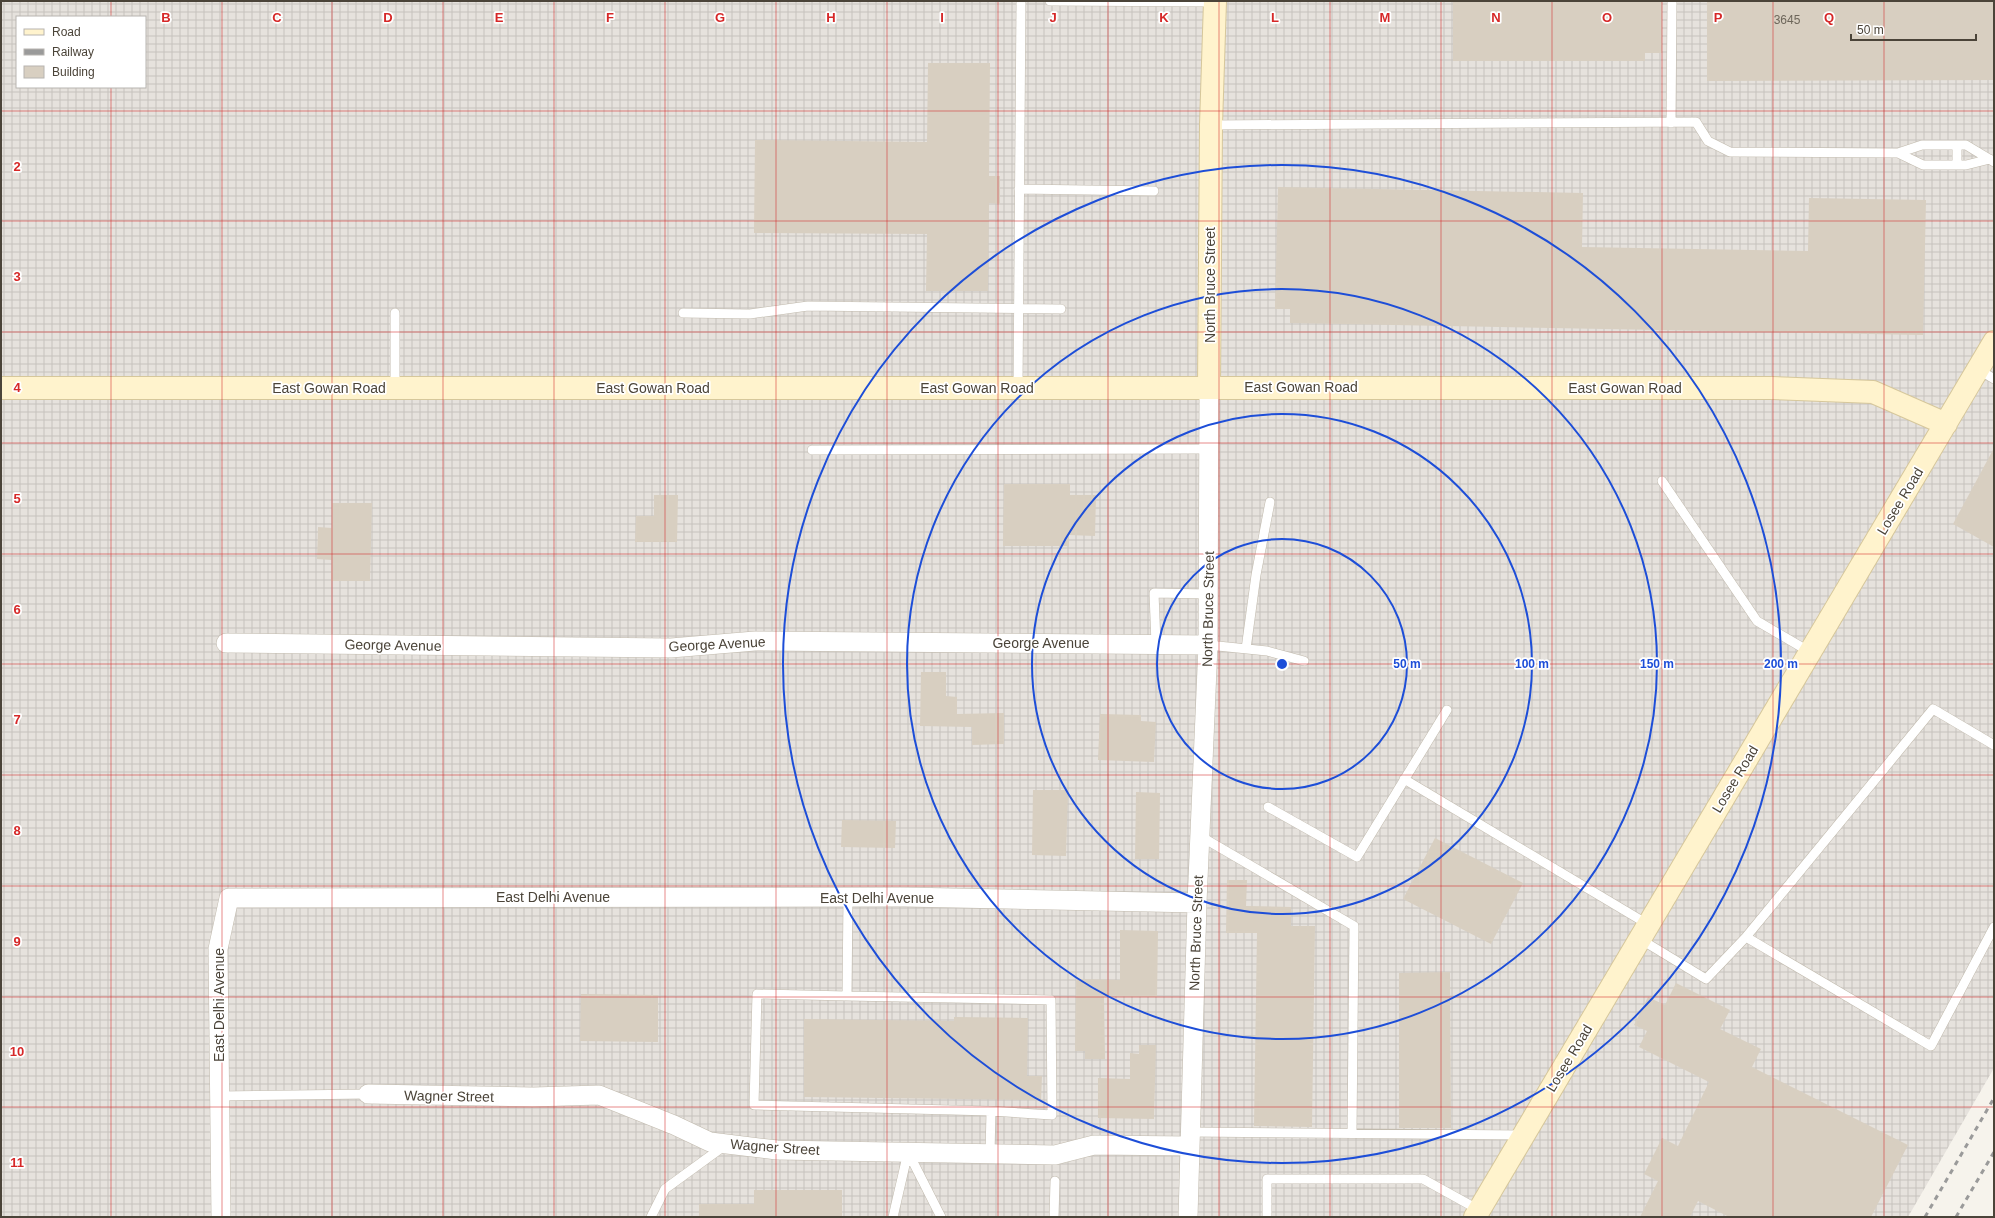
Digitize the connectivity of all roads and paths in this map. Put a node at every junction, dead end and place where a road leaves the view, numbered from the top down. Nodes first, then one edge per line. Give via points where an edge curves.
1 (1021, 1) edge
2 (1050, 1) edge
3 (1672, 1) edge
4 (1215, 2) edge
5 (1671, 123) junction
6 (1211, 125) junction
7 (1957, 145) junction
8 (1898, 153) junction
9 (1992, 160) edge
10 (1957, 165) junction
11 (1019, 189) junction
12 (1154, 191) dead end
13 (1018, 309) junction
14 (1061, 309) dead end
15 (395, 313) dead end
16 (683, 313) dead end
17 (1994, 342) edge
18 (1986, 374) edge
19 (1209, 387) junction
20 (1, 388) edge
21 (395, 388) junction
22 (1018, 388) junction
23 (1946, 424) junction
24 (1210, 449) junction
25 (812, 450) dead end
26 (1662, 482) dead end
27 (1270, 502) dead end
28 (1209, 594) junction
29 (226, 643) dead end
30 (1156, 644) junction
31 (1208, 645) junction
32 (1246, 649) junction
33 (1810, 652) junction
34 (1304, 661) dead end
35 (1446, 710) dead end
36 (1994, 745) edge
37 (1404, 779) junction
38 (1268, 806) dead end
39 (1200, 836) junction
40 (848, 897) junction
41 (1197, 903) junction
42 (1994, 927) edge
43 (1644, 932) junction
44 (1746, 937) junction
45 (847, 996) junction
46 (368, 1094) joint
47 (220, 1096) junction
48 (991, 1111) junction
49 (1352, 1133) junction
50 (1524, 1135) junction
51 (1190, 1139) junction
52 (726, 1144) junction
53 (908, 1152) junction
54 (990, 1154) junction
55 (1055, 1181) dead end
56 (1477, 1213) edge
57 (221, 1217) edge
58 (651, 1217) edge
59 (893, 1217) edge
60 (941, 1217) edge
61 (1054, 1217) edge
62 (1188, 1217) edge
63 (1267, 1217) edge

1 - 11 lane
2 - 4 lane
3 - 5 lane
4 - 6 street, North Bruce Street
5 - 6 lane
5 - 8 lane via 1696,122 1708,141 1730,152
6 - 19 street, North Bruce Street
7 - 8 lane via 1922,145
7 - 9 lane via 1966,145
7 - 10 lane
8 - 10 lane via 1923,164
9 - 10 lane
11 - 12 lane
11 - 13 lane
13 - 14 lane
13 - 16 lane via 808,306 750,314
13 - 22 lane
15 - 21 lane
17 - 18 street, Losee Road
18 - 23 street, Losee Road
19 - 22 street, East Gowan Road
19 - 23 street, East Gowan Road via 1772,388 1873,392
19 - 24 street, North Bruce Street
20 - 21 street, East Gowan Road
21 - 22 street, East Gowan Road
23 - 33 street, Losee Road
24 - 25 lane
24 - 28 street, North Bruce Street
26 - 33 lane via 1757,621
27 - 32 lane via 1256,575
28 - 30 lane via 1154,593
28 - 31 street, North Bruce Street
29 - 30 street, George Avenue via 671,648 755,641
30 - 31 street, George Avenue
31 - 32 lane
31 - 39 street, North Bruce Street
32 - 34 lane via 1267,651
33 - 43 street, Losee Road
35 - 37 lane
36 - 44 lane via 1933,709
37 - 38 lane via 1357,857
37 - 43 lane
39 - 41 street, North Bruce Street
39 - 49 lane via 1354,926
40 - 41 street, East Delhi Avenue
40 - 45 lane
40 - 47 street, East Delhi Avenue via 229,898 218,949
41 - 51 street, North Bruce Street
42 - 44 lane via 1930,1046
43 - 44 lane via 1706,979
43 - 50 street, Losee Road
45 - 48 lane via 1051,1000 1052,1115
45 - 48 lane via 757,994 754,1105
46 - 47 lane
46 - 52 street, Wagner Street via 532,1097 600,1095 710,1142
47 - 57 street, East Delhi Avenue
48 - 54 lane
49 - 50 lane
49 - 51 lane
50 - 56 street, Losee Road
51 - 54 street, Wagner Street via 1094,1144 1055,1155
51 - 62 street, North Bruce Street
52 - 53 street, Wagner Street via 778,1150
52 - 58 lane via 665,1189
53 - 54 street, Wagner Street
53 - 59 lane
53 - 60 lane
55 - 61 lane
56 - 63 lane via 1423,1179 1267,1179

